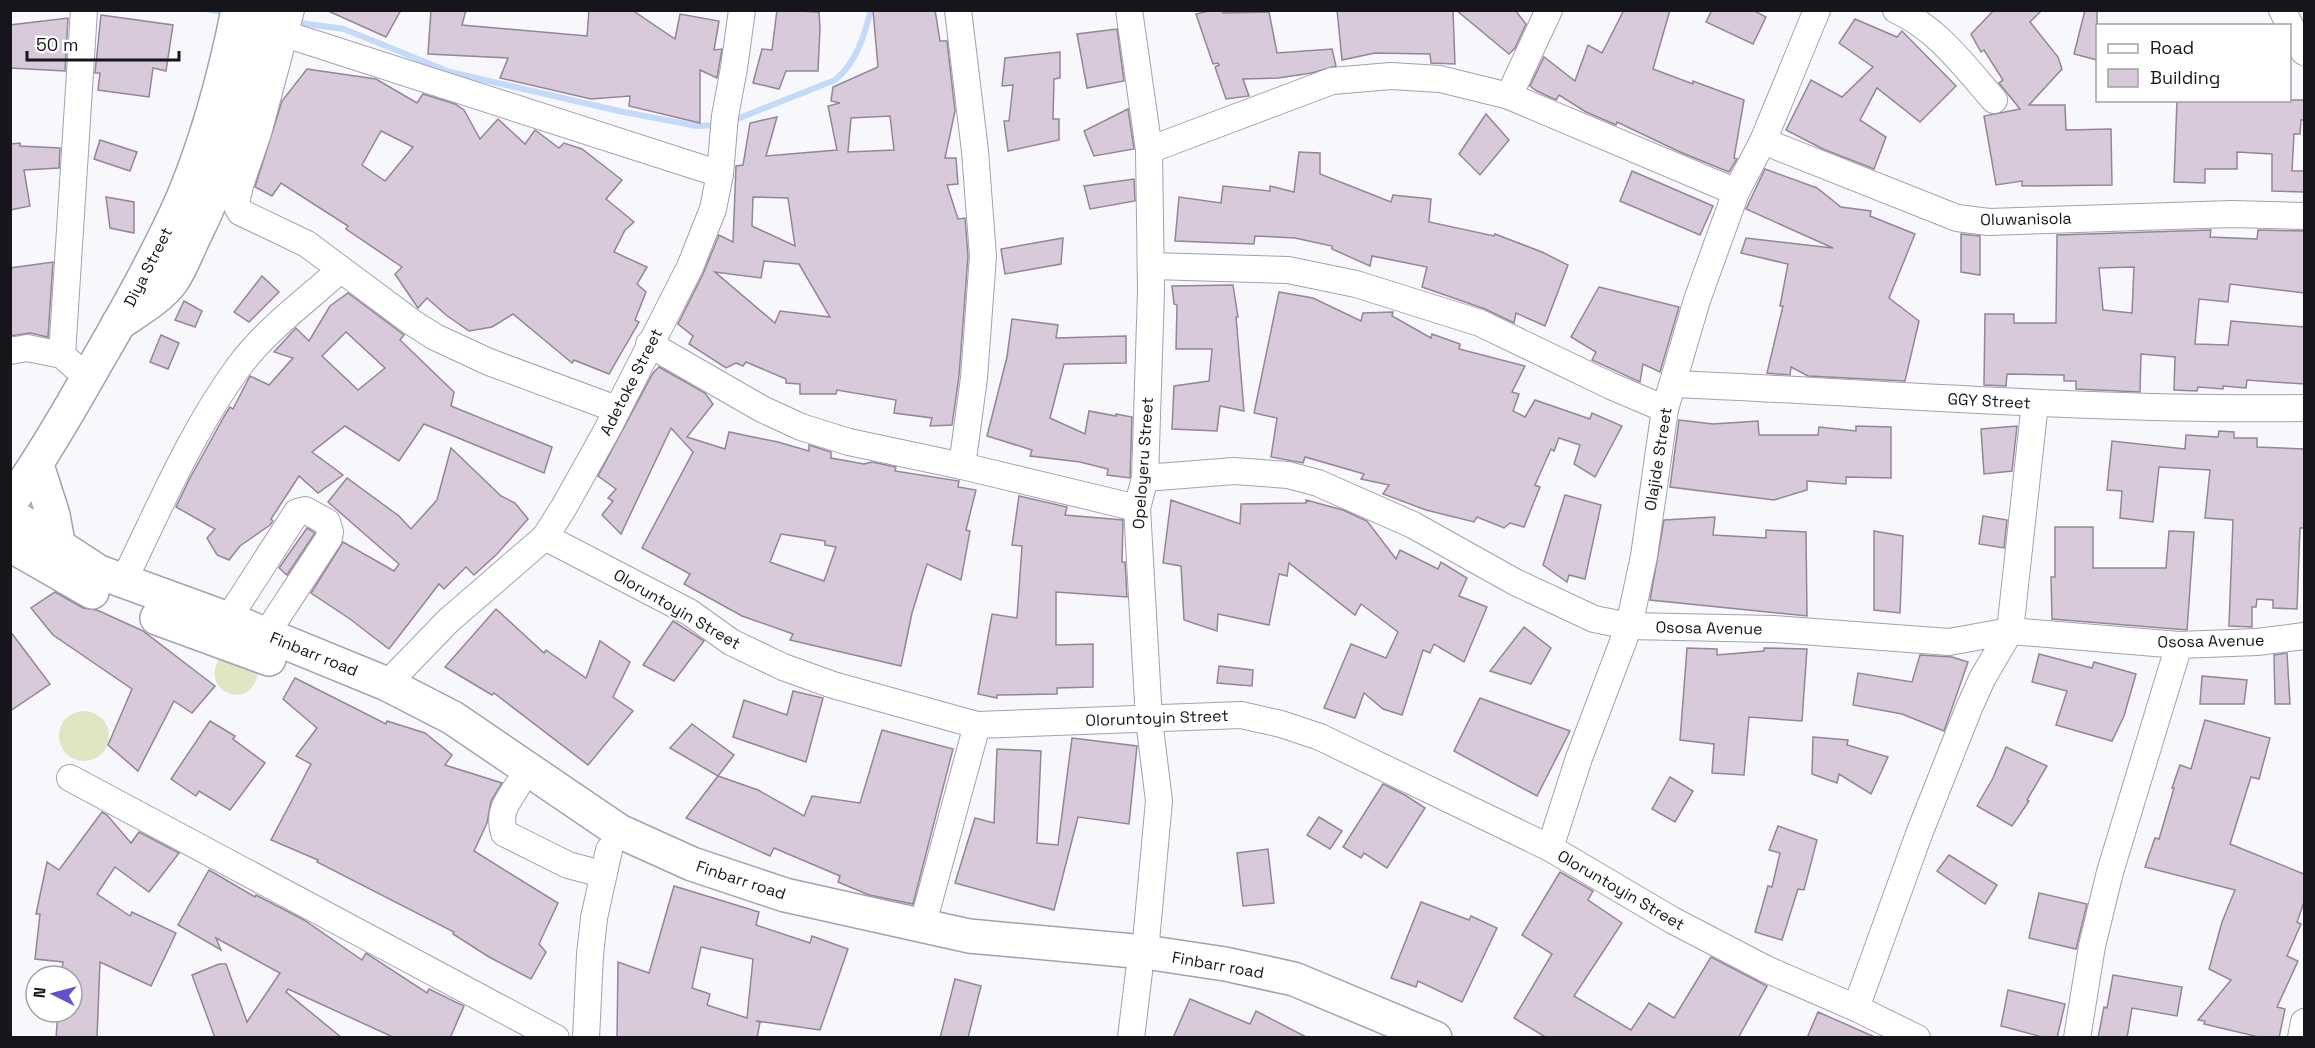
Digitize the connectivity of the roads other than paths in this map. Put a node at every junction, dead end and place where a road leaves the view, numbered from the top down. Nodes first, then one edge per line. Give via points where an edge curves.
1 (84, 10) edge
2 (237, 10) edge
3 (741, 10) edge
4 (958, 10) edge
5 (1129, 10) edge
6 (1549, 10) edge
7 (1817, 10) edge
8 (1896, 10) edge
9 (2282, 10) edge
10 (282, 20) edge
11 (2289, 24) edge
12 (2291, 27) edge
13 (2304, 52) edge
14 (1509, 96) junction
15 (1994, 100) dead end
16 (1763, 141) junction
17 (1149, 150) junction
18 (720, 174) junction
19 (1736, 192) junction
20 (2304, 216) edge
21 (1152, 266) junction
22 (340, 270) junction
23 (159, 278) junction
24 (649, 344) junction
25 (10, 351) edge
26 (62, 355) junction
27 (87, 378) junction
28 (1674, 384) junction
29 (2035, 403) junction
30 (2304, 408) edge
31 (616, 409) junction
32 (1665, 409) junction
33 (37, 465) junction
34 (962, 466) junction
35 (1145, 478) junction
36 (10, 503) edge
37 (1137, 508) junction
38 (10, 514) edge
39 (545, 537) junction
40 (10, 545) edge
41 (52, 557) junction
42 (10, 567) edge
43 (103, 582) junction
44 (1629, 626) junction
45 (224, 630) junction
46 (2010, 631) junction
47 (2304, 636) edge
48 (260, 644) junction
49 (2179, 645) junction
50 (387, 684) junction
51 (1149, 720) junction
52 (977, 724) junction
53 (70, 778) dead end
54 (518, 785) junction
55 (1550, 848) junction
56 (606, 862) junction
57 (922, 927) junction
58 (1142, 962) junction
59 (1290, 990) junction
60 (1856, 1008) junction
61 (2304, 1022) edge
62 (556, 1038) edge
63 (586, 1038) edge
64 (1131, 1038) edge
65 (1378, 1038) edge
66 (1435, 1038) edge
67 (1917, 1038) edge
68 (2077, 1038) edge
69 (2301, 1038) edge

1 - 26 street
2 - 23 main road, Diya Street via 210,123
3 - 18 street, Adetoke Street
4 - 34 street via 975,151 982,256 974,378
5 - 17 street, Opeloyeru Street
6 - 14 street
7 - 16 street, Olajide Street
8 - 15 street via 1915,19 1949,49
9 - 11 street
10 - 18 street
10 - 22 street via 258,134 236,204 240,212 307,244
10 - 23 main road via 216,189
12 - 13 street
14 - 17 street via 1440,79 1391,76 1332,81
14 - 19 street
16 - 19 street, Olajide Street
16 - 20 street, Oluwanisola via 1957,218 1989,222 2232,214
17 - 21 street, Opeloyeru Street
18 - 24 street, Adetoke Street via 714,209 690,267
19 - 28 street, Olajide Street via 1697,300
21 - 32 street via 1288,270 1356,284 1480,323
21 - 35 street, Opeloyeru Street
22 - 31 street via 435,336 489,362
22 - 43 street via 241,363
23 - 27 main road, Diya Street via 160,294 118,324
24 - 31 street, Adetoke Street
24 - 34 street via 801,427 849,442
25 - 26 street via 27,348
26 - 27 street
27 - 33 main road, Diya Street
28 - 29 street, GGY Street
28 - 32 street, Olajide Street
29 - 30 street, GGY Street
29 - 46 street
31 - 39 street, Adetoke Street via 594,455
32 - 44 street, Olajide Street via 1644,556
33 - 36 main road, Diya Street
33 - 41 main road via 53,515
34 - 37 street
35 - 37 street, Opeloyeru Street
35 - 44 street, Ososa Avenue via 1234,471 1318,483 1413,525 1515,582 1594,619
37 - 51 street, Opeloyeru Street
38 - 41 main road
39 - 50 street, Adetoke Street via 448,621
39 - 52 street, Oloruntoyin Street via 689,612 732,642 783,667 833,685
40 - 41 main road
41 - 42 main road
41 - 43 main road, Finbarr road
43 - 45 main road, Finbarr road
44 - 46 street, Ososa Avenue via 1774,629 1949,642
44 - 55 street, Olajide Street
45 - 48 main road, Finbarr road
45 - 48 street via 297,512 305,510 327,522 329,538
46 - 49 street, Ososa Avenue
46 - 60 street via 1982,679 1957,737
47 - 49 street, Ososa Avenue
48 - 50 main road, Finbarr road
48 - 54 main road, Finbarr road via 443,735
49 - 68 street via 2110,872 2092,946
50 - 57 main road, Finbarr road via 453,718 619,831 692,864 785,895
51 - 52 street, Oloruntoyin Street
51 - 55 street, Oloruntoyin Street via 1241,715 1281,724 1320,737
51 - 58 street, Opeloyeru Street via 1159,801
52 - 57 street
53 - 62 street
54 - 56 main road, Finbarr road
54 - 56 street via 503,808 504,833 568,865
55 - 60 street, Oloruntoyin Street via 1672,921 1766,969
56 - 58 main road, Finbarr road via 777,915 921,948 1076,967
56 - 63 street via 594,918
57 - 58 main road, Finbarr road
58 - 59 main road, Finbarr road via 1225,964
58 - 64 street, Opeloyeru Street
59 - 65 main road, Finbarr road
59 - 66 main road, Finbarr road
60 - 67 street, Oloruntoyin Street
61 - 69 street

